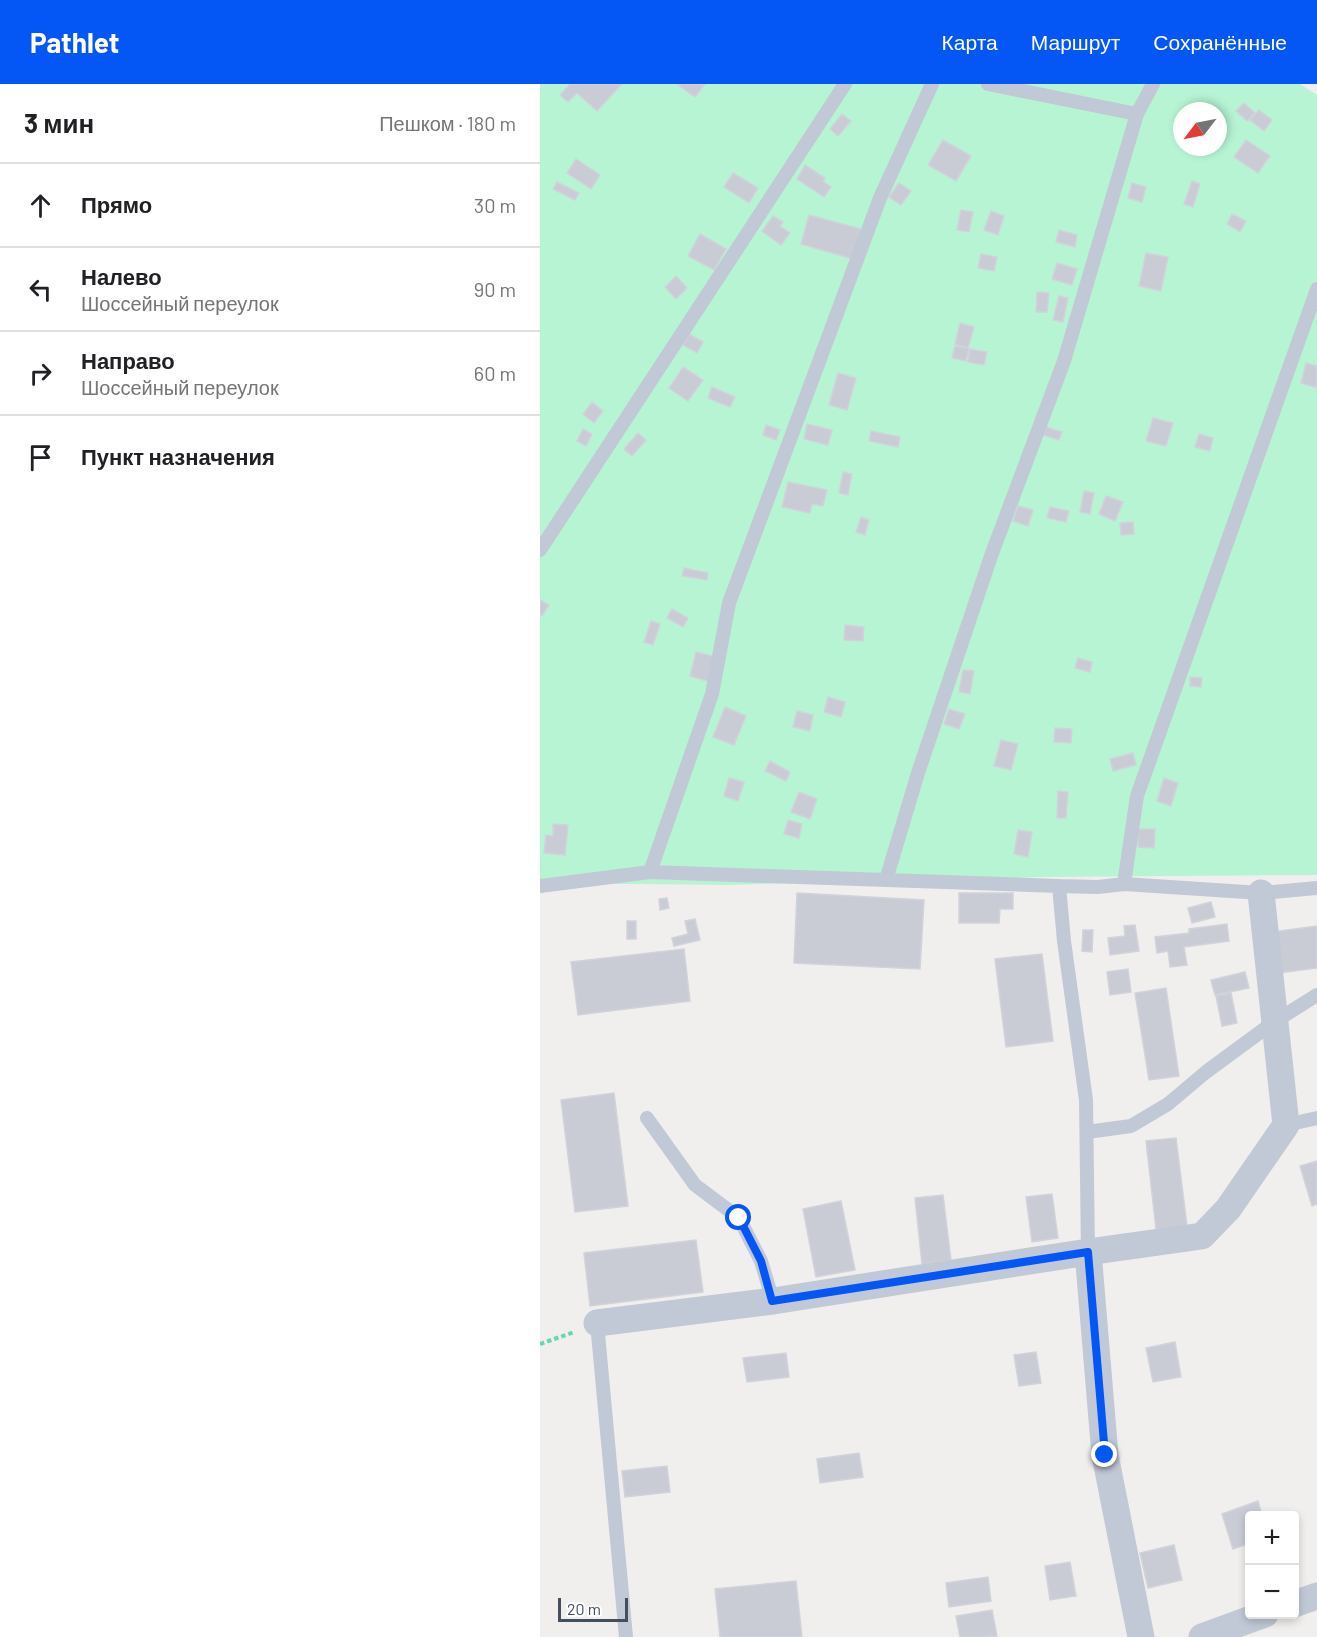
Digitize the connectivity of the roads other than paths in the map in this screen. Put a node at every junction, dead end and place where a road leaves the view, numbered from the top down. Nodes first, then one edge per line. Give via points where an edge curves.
1 (845, 84) edge
2 (932, 84) edge
3 (988, 84) edge
4 (1153, 84) edge
5 (1137, 114) junction
6 (1317, 289) edge
7 (540, 550) edge
8 (650, 872) junction
9 (886, 880) junction
10 (1124, 884) junction
11 (540, 886) edge
12 (1059, 886) junction
13 (1317, 888) edge
14 (1261, 893) junction
15 (1317, 995) edge
16 (1274, 1022) junction
17 (647, 1118) dead end
18 (1317, 1118) edge
19 (1286, 1125) junction
20 (1086, 1132) junction
21 (1088, 1252) junction
22 (772, 1301) junction
23 (597, 1323) joint
24 (1317, 1596) edge
25 (1299, 1602) edge
26 (1251, 1619) edge
27 (626, 1637) edge
28 (1141, 1637) edge
29 (1202, 1637) edge

1 - 7 lane
2 - 8 lane via 880,198 729,603 712,694
3 - 5 lane
4 - 5 lane
5 - 9 lane via 1064,361 991,556
6 - 10 lane via 1137,796
8 - 9 lane
8 - 11 lane
9 - 12 lane
10 - 12 lane
10 - 14 lane
12 - 20 lane via 1086,1100
13 - 14 lane
14 - 16 street
15 - 16 lane
16 - 19 street
16 - 20 lane via 1168,1104 1131,1126
17 - 22 lane via 695,1185 739,1218 761,1261
18 - 19 lane
19 - 21 street via 1228,1209 1202,1236
20 - 21 lane
21 - 22 street
21 - 28 street via 1105,1455
22 - 23 street
23 - 27 lane
24 - 25 street
26 - 29 street

